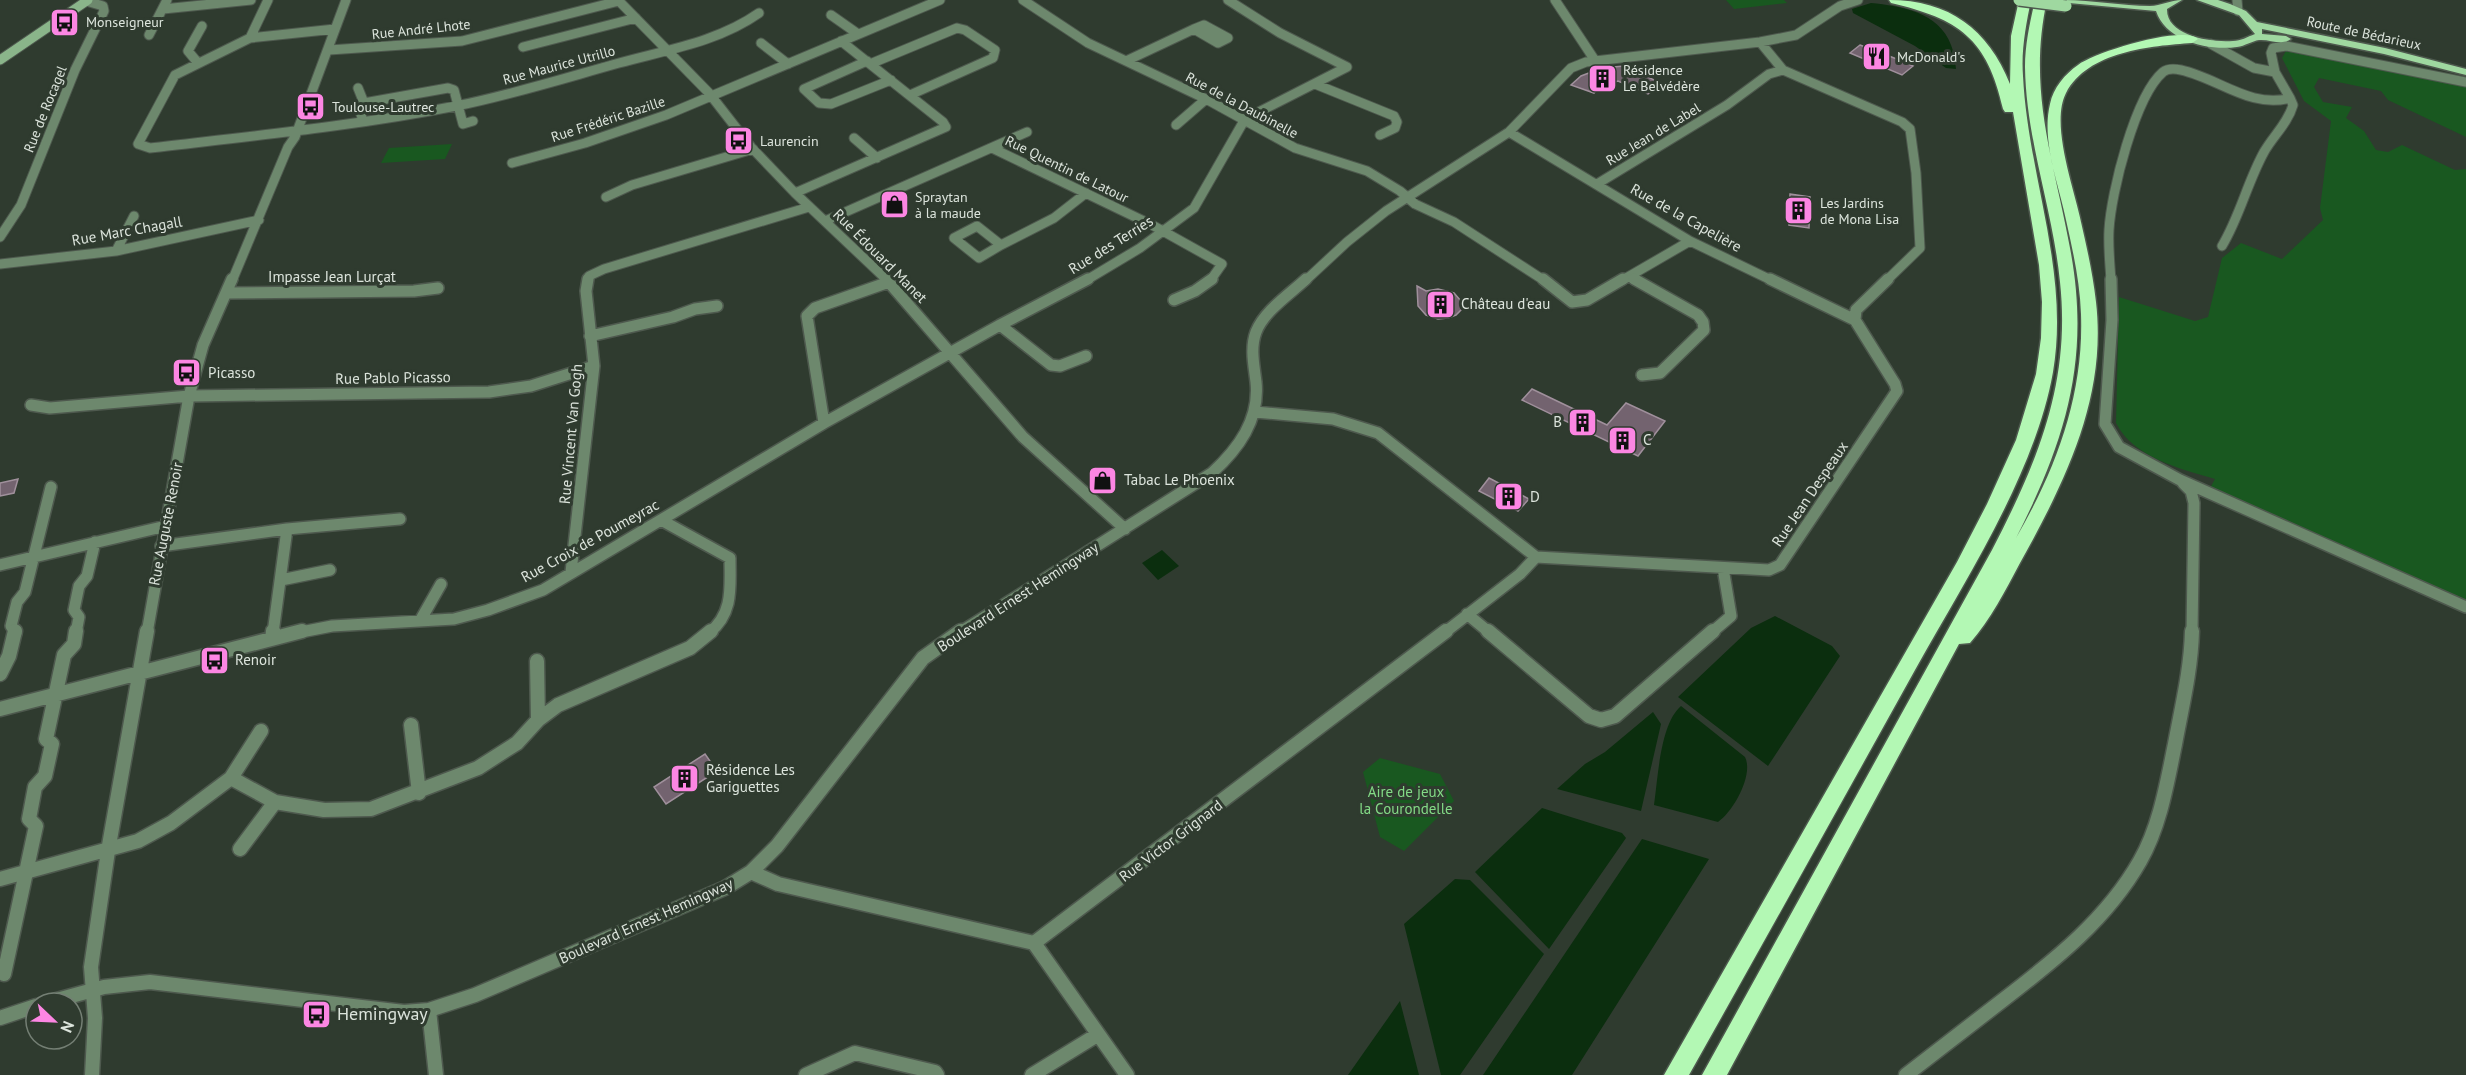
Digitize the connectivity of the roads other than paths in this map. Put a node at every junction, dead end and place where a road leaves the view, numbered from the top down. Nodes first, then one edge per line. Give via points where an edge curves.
1 (87, 0) edge
2 (167, 0) edge
3 (251, 0) edge
4 (268, 0) edge
5 (346, 0) edge
6 (914, 0) edge
7 (940, 0) edge
8 (1023, 0) edge
9 (1228, 0) edge
10 (1556, 0) edge
11 (1835, 0) edge
12 (1858, 0) edge
13 (1895, 0) edge
14 (2019, 0) edge
15 (2025, 0) edge
16 (2041, 0) edge
17 (2177, 0) edge
18 (619, 1) edge
19 (2212, 1) edge
20 (2068, 3) edge
21 (2238, 5) edge
22 (924, 7) junction
23 (2162, 7) junction
24 (163, 9) junction
25 (759, 13) dead end
26 (831, 15) dead end
27 (636, 18) junction
28 (2165, 22) junction
29 (2255, 24) junction
30 (202, 26) dead end
31 (334, 29) junction
32 (1194, 29) dead end
33 (858, 34) junction
34 (149, 35) dead end
35 (1784, 37) junction
36 (2257, 37) junction
37 (250, 38) junction
38 (2192, 39) junction
39 (841, 41) junction
40 (1760, 42) junction
41 (761, 43) dead end
42 (2211, 44) junction
43 (2241, 45) junction
44 (524, 47) dead end
45 (329, 50) junction
46 (669, 50) junction
47 (1594, 59) junction
48 (0, 60) edge
49 (868, 62) junction
50 (1126, 62) junction
51 (2241, 62) junction
52 (198, 63) junction
53 (788, 64) junction
54 (1783, 70) junction
55 (2275, 72) junction
56 (2466, 73) edge
57 (891, 80) junction
58 (2466, 82) edge
59 (1315, 84) junction
60 (358, 88) dead end
61 (909, 94) junction
62 (711, 96) junction
63 (2290, 98) junction
64 (1206, 99) junction
65 (364, 103) junction
66 (457, 106) junction
67 (1245, 119) junction
68 (363, 121) junction
69 (473, 121) dead end
70 (1176, 126) dead end
71 (297, 131) junction
72 (1027, 132) dead end
73 (1509, 132) junction
74 (1380, 135) dead end
75 (854, 138) dead end
76 (992, 148) junction
77 (753, 149) junction
78 (877, 158) junction
79 (512, 163) dead end
80 (1597, 184) junction
81 (795, 193) junction
82 (1086, 194) junction
83 (606, 197) dead end
84 (1406, 197) junction
85 (809, 207) junction
86 (134, 216) dead end
87 (259, 219) junction
88 (825, 221) junction
89 (1161, 232) junction
90 (0, 237) edge
91 (1690, 241) junction
92 (1001, 245) dead end
93 (2222, 246) dead end
94 (116, 251) junction
95 (0, 264) edge
96 (1630, 277) junction
97 (889, 282) junction
98 (438, 288) dead end
99 (226, 293) junction
100 (1174, 300) dead end
101 (2050, 302) junction
102 (717, 306) dead end
103 (1855, 320) junction
104 (1000, 325) junction
105 (590, 336) junction
106 (952, 353) junction
107 (1086, 356) dead end
108 (594, 366) junction
109 (1642, 375) dead end
110 (189, 396) junction
111 (31, 405) dead end
112 (1255, 412) junction
113 (824, 423) junction
114 (2180, 480) junction
115 (51, 487) dead end
116 (400, 519) dead end
117 (661, 520) junction
118 (166, 526) junction
119 (287, 529) junction
120 (1125, 529) junction
121 (95, 542) junction
122 (161, 546) junction
123 (34, 557) junction
124 (1536, 557) junction
125 (0, 565) edge
126 (1723, 568) junction
127 (330, 570) dead end
128 (571, 572) junction
129 (281, 580) junction
130 (441, 584) dead end
131 (2466, 607) edge
132 (1467, 614) junction
133 (420, 621) junction
134 (272, 639) junction
135 (537, 661) dead end
136 (1937, 665) junction
137 (139, 673) junction
138 (0, 674) edge
139 (55, 695) junction
140 (0, 709) edge
141 (538, 720) junction
142 (411, 725) dead end
143 (261, 731) dead end
144 (231, 777) junction
145 (419, 793) junction
146 (275, 802) junction
147 (240, 849) dead end
148 (108, 851) junction
149 (27, 872) junction
150 (751, 872) junction
151 (0, 879) edge
152 (1034, 943) junction
153 (4, 974) dead end
154 (91, 990) junction
155 (84, 992) edge
156 (24, 1010) edge
157 (429, 1010) junction
158 (0, 1018) edge
159 (1097, 1035) junction
160 (92, 1075) edge
161 (436, 1075) edge
162 (806, 1075) edge
163 (936, 1075) edge
164 (1032, 1075) edge
165 (1127, 1075) edge
166 (1676, 1075) edge
167 (1714, 1075) edge
168 (1906, 1075) edge

1 - 48 street
1 - 90 street, Rue de Rocagel via 104,10 75,70 21,205
2 - 24 street
3 - 24 street
4 - 37 street
5 - 31 street, Rue Auguste Renoir
6 - 22 street
7 - 22 street, Rue Frédéric Bazille
8 - 50 street, Rue de la Daubinelle via 1088,43
9 - 59 street via 1280,33 1347,67
10 - 47 street
11 - 35 street, Boulevard Ernest Hemingway
12 - 35 street, Boulevard Ernest Hemingway via 1840,6 1805,32
13 - 101 highway via 1936,10 1960,22 1977,35 1992,56 2010,106 2028,211
14 - 20 main road, bridge
15 - 101 highway via 2016,48 2017,91 2044,244
16 - 136 highway via 2032,45 2034,93 2068,280 2069,373 2038,476
17 - 23 main road
18 - 27 street, Rue Édouard Manet
18 - 45 street, Rue André Lhote via 462,41
19 - 21 main road
20 - 23 main road
20 - 28 main road
21 - 29 main road
22 - 33 street, Rue Frédéric Bazille
23 - 28 main road
24 - 34 street
25 - 46 street, Rue Maurice Utrillo via 725,31
26 - 33 street
27 - 44 street
27 - 46 street, Rue Édouard Manet
28 - 38 main road
29 - 36 main road
29 - 56 main road, Route de Bédarieux via 2385,51
30 - 52 street via 188,51
31 - 37 street
31 - 45 street, Rue Auguste Renoir
32 - 50 street
33 - 39 street, Rue Frédéric Bazille
35 - 40 street, Boulevard Ernest Hemingway
36 - 43 main road
36 - 56 main road, Route de Bédarieux via 2306,42
37 - 52 street
38 - 42 main road
38 - 136 highway via 2151,42 2112,53 2070,78 2059,95 2055,105 2058,146 2089,314 2085,390 2065,461 2036,521 1970,631
39 - 49 street
39 - 53 street, Rue Frédéric Bazille
40 - 47 street, Boulevard Ernest Hemingway
40 - 54 street
41 - 53 street
42 - 43 main road
42 - 51 street
43 - 51 street via 2236,55
45 - 71 street, Rue Auguste Renoir
46 - 62 street, Rue Édouard Manet
46 - 66 street, Rue Maurice Utrillo
47 - 73 street, Boulevard Ernest Hemingway via 1571,68
49 - 57 street
49 - 57 street via 809,85 805,92 820,104 833,104
49 - 61 street via 957,28 995,50 993,58
50 - 64 street, Rue de la Daubinelle
51 - 55 street
52 - 71 street, Rue Maurice Utrillo via 176,75 138,144 150,148
53 - 62 street, Rue Frédéric Bazille
54 - 80 street, Rue Jean de Label via 1769,74 1727,105
54 - 103 street via 1902,122 1913,137 1920,248 1856,310
55 - 58 street via 2273,48 2286,46
55 - 63 street
57 - 61 street
59 - 67 street
59 - 74 street via 1394,116 1395,128
60 - 65 street
61 - 78 street via 946,127
62 - 77 street, Rue Édouard Manet
62 - 79 street, Rue Frédéric Bazille via 630,128
63 - 93 street via 2291,114 2264,151 2234,227
63 - 114 street via 2281,101 2254,97 2169,69 2147,96 2126,145 2109,230 2112,320 2105,424 2119,447
64 - 67 street, Rue de la Daubinelle
64 - 70 street
65 - 66 street via 448,88 454,90
65 - 68 street via 359,108
66 - 68 street, Rue Maurice Utrillo
66 - 69 street via 463,123
67 - 84 street, Rue de la Daubinelle via 1295,148 1367,171
67 - 89 street, Rue des Terries via 1194,207
68 - 71 street, Rue Maurice Utrillo
71 - 87 street, Rue Auguste Renoir
72 - 76 street, Rue Quentin de Latour
73 - 80 street, Rue de la Capelière
73 - 84 street, Boulevard Ernest Hemingway
75 - 78 street
76 - 82 street, Rue Quentin de Latour
76 - 88 street, Rue Quentin de Latour
77 - 81 street, Rue Édouard Manet
77 - 83 street via 632,185
78 - 81 street
80 - 91 street, Rue de la Capelière
81 - 85 street, Rue Édouard Manet
82 - 89 street, Rue Quentin de Latour
82 - 92 street via 1054,218
84 - 96 street, Rue de la Daubinelle via 1528,268 1572,302 1587,300
84 - 112 street, Boulevard Ernest Hemingway via 1347,242 1263,319 1252,337
85 - 88 street, Rue Édouard Manet
85 - 105 street, Rue Vincent Van Gogh via 589,276 586,291
86 - 94 street
87 - 94 street, Rue Marc Chagall
87 - 99 street, Rue Auguste Renoir
88 - 97 street, Rue Édouard Manet
89 - 100 street, Rue Quentin de Latour via 1222,264 1220,271 1194,292
89 - 104 street, Rue des Terries via 1108,268
91 - 96 street
91 - 103 street, Rue de la Capelière
94 - 95 street, Rue Marc Chagall
96 - 109 street via 1698,315 1704,330 1660,373
97 - 106 street, Rue Édouard Manet
97 - 113 street via 815,308 807,316
98 - 99 street, Impasse Jean Lurçat
99 - 110 street, Rue Auguste Renoir via 203,345
101 - 166 highway via 2049,350 2042,392 2006,488
102 - 105 street
103 - 126 street, Rue Jean Despeaux via 1897,392 1780,565 1769,570
104 - 106 street, Rue des Terries
104 - 107 street via 1051,365 1060,366
105 - 108 street, Rue Vincent Van Gogh
106 - 113 street, Rue Croix de Poumeyrac
106 - 120 street, Rue Édouard Manet via 1023,437
108 - 110 street, Rue Pablo Picasso via 531,386 489,392
108 - 128 street, Rue Vincent Van Gogh
110 - 111 street, Rue Pablo Picasso via 50,408
110 - 118 street, Rue Auguste Renoir
112 - 120 street, Boulevard Ernest Hemingway via 1230,457 1212,473
112 - 124 street via 1329,417 1378,434
113 - 117 street, Rue Croix de Poumeyrac
114 - 131 street
114 - 168 street via 2191,491 2194,503 2191,663 2154,831 2117,896 2089,929
115 - 123 street
116 - 119 street
117 - 128 street, Rue Croix de Poumeyrac
117 - 141 street via 730,558 730,604 725,616 690,648 558,705
118 - 121 street
118 - 122 street, Rue Auguste Renoir
119 - 122 street
119 - 129 street
120 - 150 street, Boulevard Ernest Hemingway via 923,658 777,846
121 - 123 street
121 - 139 street via 74,610 79,617 74,644 64,655
122 - 137 street, Rue Auguste Renoir
123 - 125 street
123 - 138 street via 11,626 16,633
124 - 126 street, Rue Jean Despeaux
124 - 132 street, Rue Victor Grignard
126 - 132 street via 1731,616 1609,719 1589,716
127 - 129 street
128 - 133 street, Rue Croix de Poumeyrac via 543,590 493,609 453,619
129 - 134 street
130 - 133 street
132 - 152 street, Rue Victor Grignard
133 - 134 street, Rue Croix de Poumeyrac via 336,625
134 - 137 street, Rue Croix de Poumeyrac
135 - 141 street
136 - 167 highway
137 - 139 street, Rue Croix de Poumeyrac
137 - 148 street, Rue Auguste Renoir
139 - 140 street, Rue Croix de Poumeyrac
139 - 149 street via 46,739 52,744 45,776 35,786 29,819 36,826
141 - 145 street via 517,743 478,768
142 - 145 street
143 - 144 street
144 - 146 street
144 - 148 street via 171,823 138,841
145 - 146 street via 371,810 324,810
146 - 147 street
148 - 149 street
148 - 154 street, Rue Auguste Renoir
149 - 151 street
149 - 153 street
150 - 152 street via 778,884
150 - 157 street, Boulevard Ernest Hemingway via 714,893 475,995
152 - 159 street
154 - 155 street, Boulevard Ernest Hemingway
154 - 157 street, Boulevard Ernest Hemingway via 150,982 404,1012
154 - 160 street, Rue Auguste Renoir via 95,1018
156 - 158 street
157 - 161 street
159 - 164 street
159 - 165 street
162 - 163 street via 855,1053

